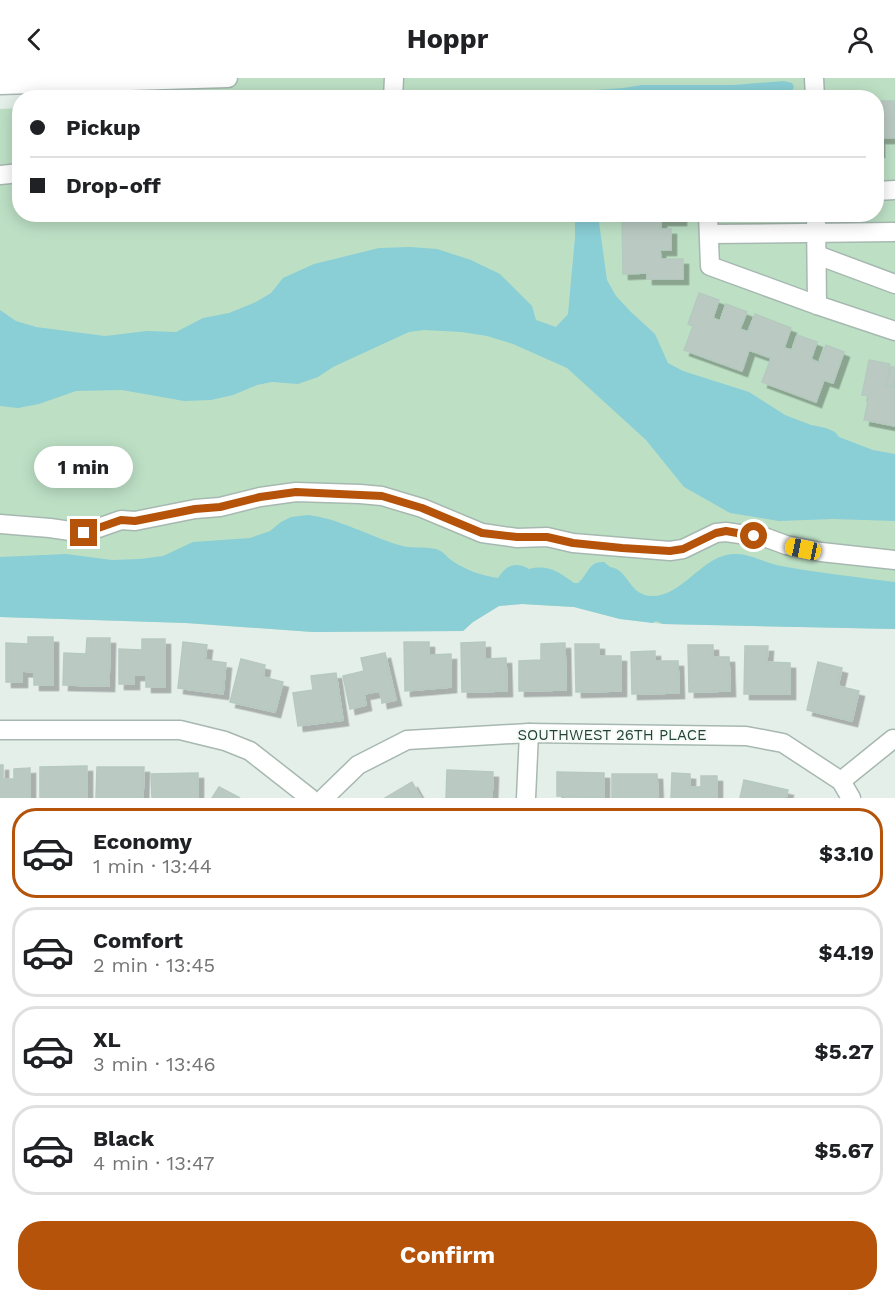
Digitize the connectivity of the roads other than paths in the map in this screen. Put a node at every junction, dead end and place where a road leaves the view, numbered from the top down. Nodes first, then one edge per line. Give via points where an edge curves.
1 (228, 78) edge
2 (75, 80) edge
3 (0, 85) edge
4 (708, 222) edge
5 (816, 222) edge
6 (895, 232) edge
7 (709, 234) junction
8 (817, 234) junction
9 (817, 255) junction
10 (895, 284) edge
11 (817, 305) junction
12 (895, 331) edge
13 (0, 524) edge
14 (895, 560) edge
15 (0, 730) edge
16 (529, 733) junction
17 (893, 739) dead end
18 (841, 781) junction
19 (310, 798) edge
20 (324, 798) edge
21 (526, 798) edge
22 (851, 798) edge

1 - 2 street
2 - 3 street
4 - 7 street
5 - 8 street
6 - 8 street
7 - 8 street
7 - 11 street via 710,266
8 - 9 street
9 - 10 street
9 - 11 street
11 - 12 street
13 - 14 street via 84,533 121,520 220,507 260,497 296,492 360,494 382,496 482,533 504,536 670,551 726,531 821,552
15 - 19 street via 180,730 250,751
16 - 18 street, SOUTHWEST 26TH PLACE via 746,736 783,743
16 - 20 street, SOUTHWEST 26TH PLACE via 407,740 358,765
16 - 21 street
17 - 18 street
18 - 22 street

